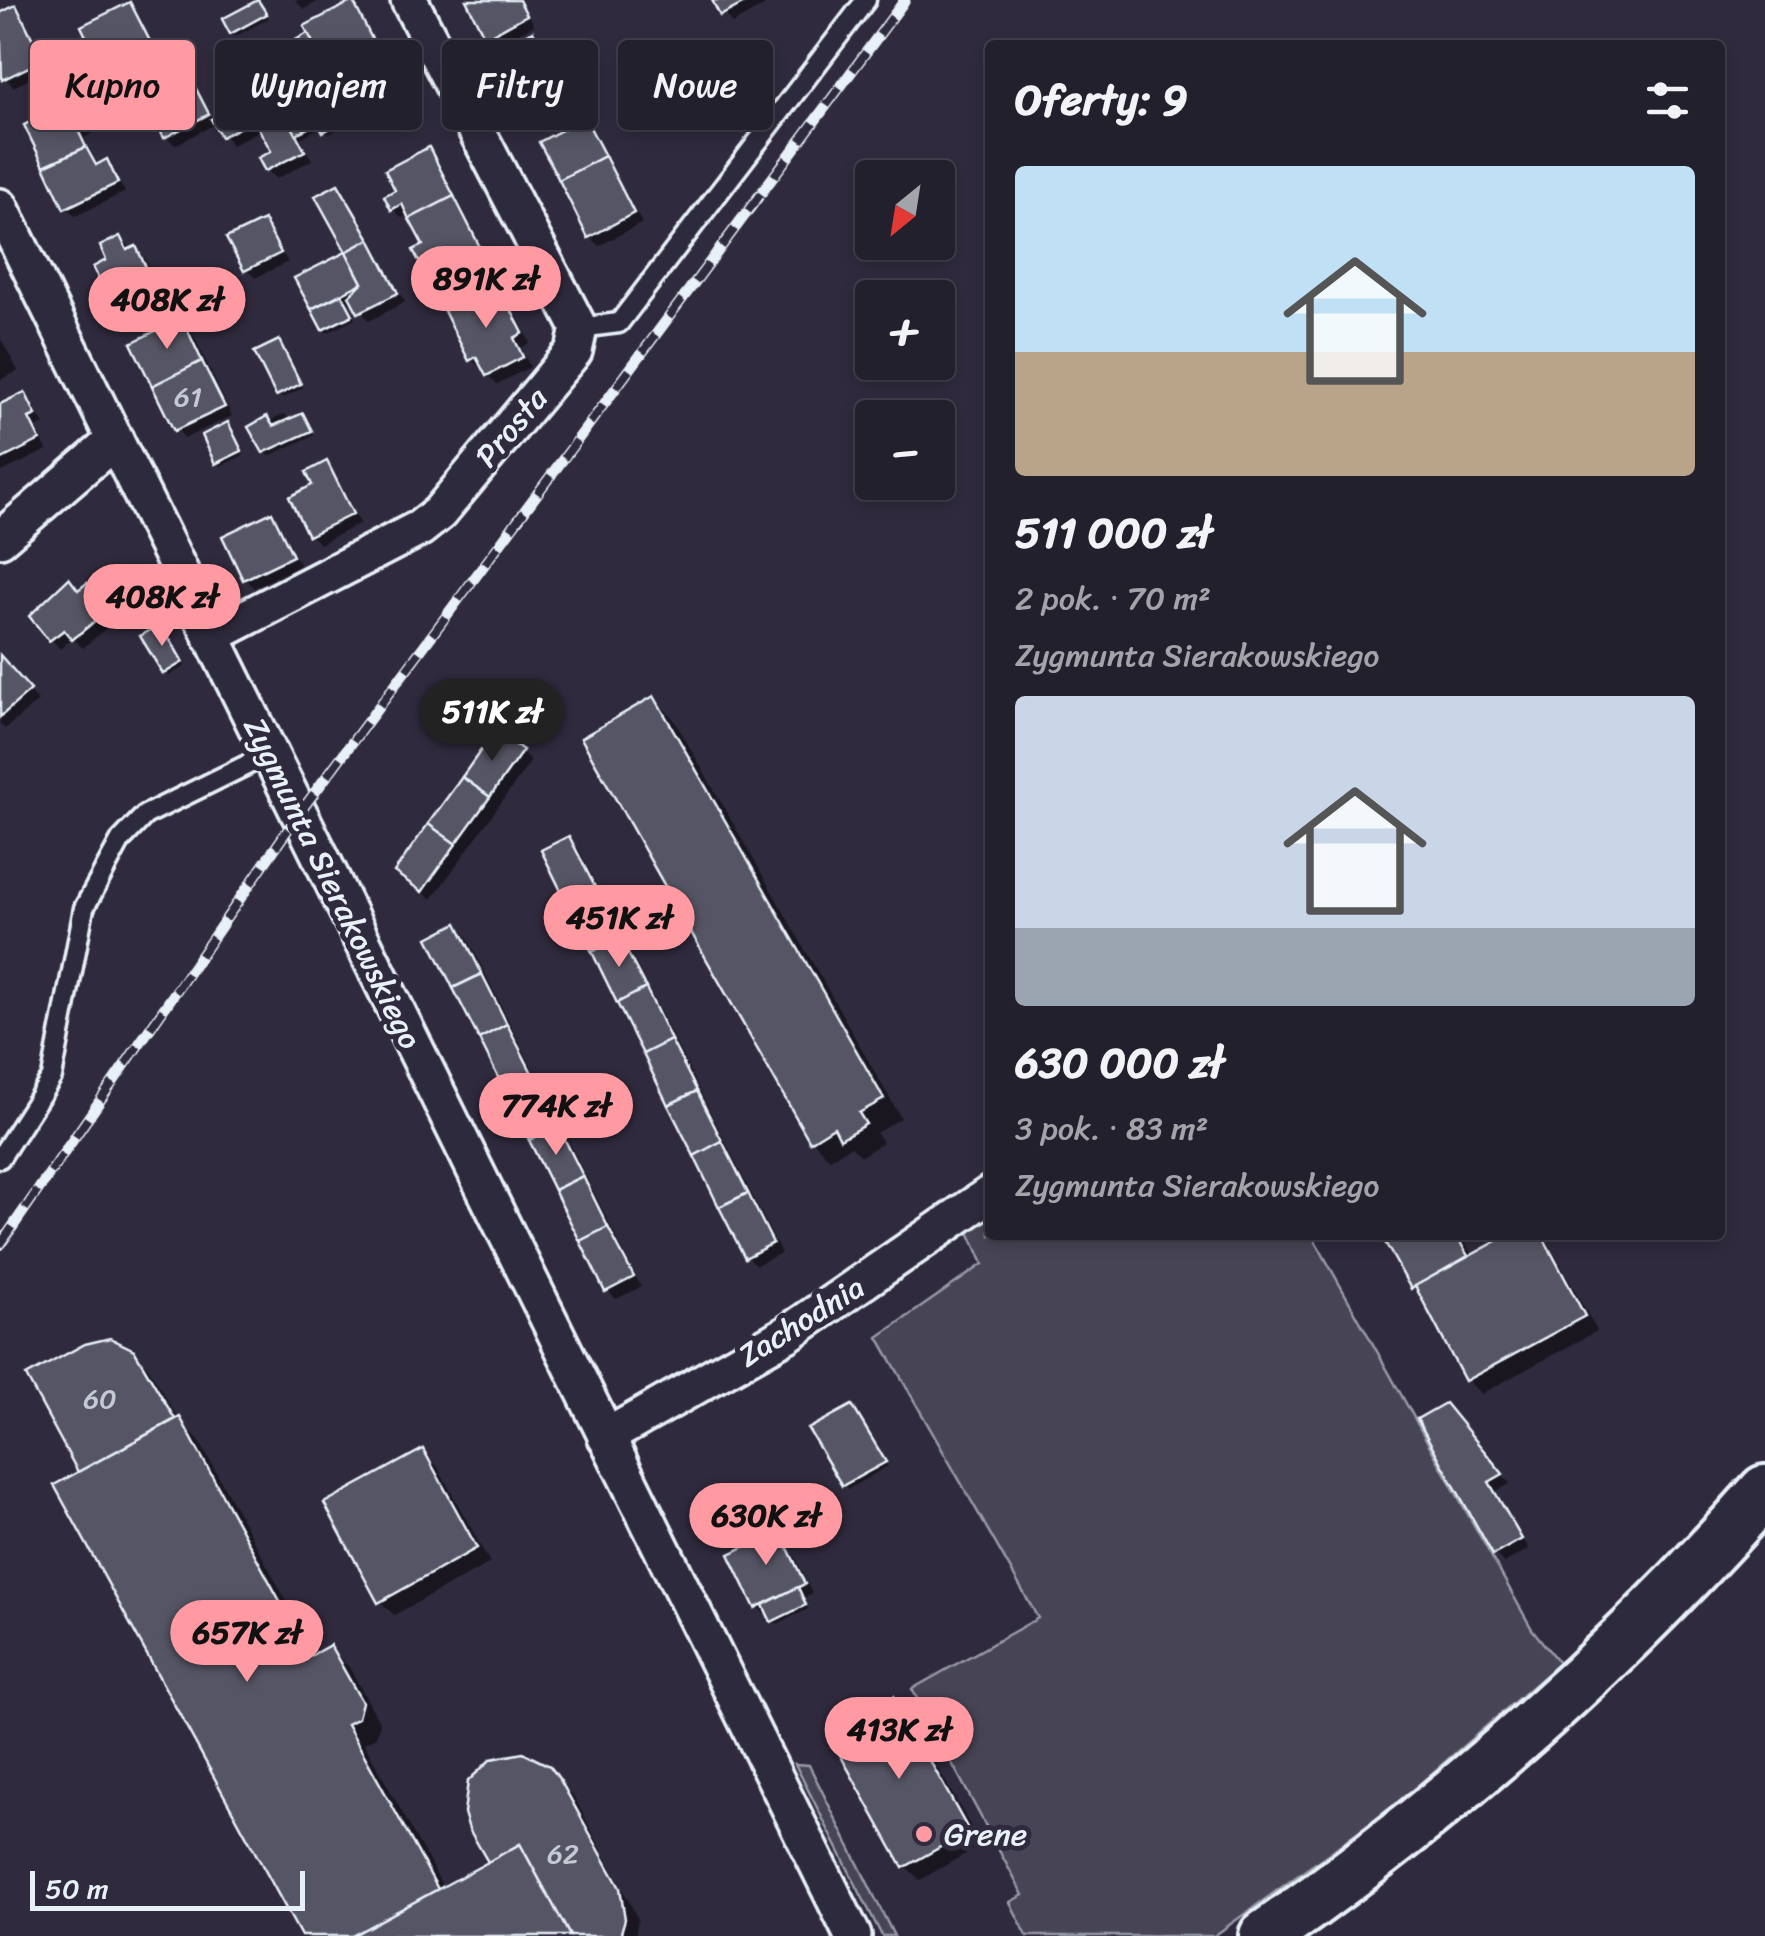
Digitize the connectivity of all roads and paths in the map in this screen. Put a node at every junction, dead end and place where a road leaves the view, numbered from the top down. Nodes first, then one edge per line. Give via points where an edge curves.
1 (409, 0) edge
2 (866, 0) edge
3 (0, 207) edge
4 (579, 328) junction
5 (114, 440) junction
6 (0, 539) edge
7 (211, 636) junction
8 (269, 754) junction
9 (0, 1158) edge
10 (985, 1197) edge
11 (606, 1437) junction
12 (1765, 1491) edge
13 (852, 1936) edge
14 (1265, 1936) edge

1 - 4 street
2 - 4 lane via 618,323
3 - 5 street, Zygmunta Sierakowskiego
4 - 7 street, Prosta via 574,351 439,513
5 - 6 street
5 - 7 street, Zygmunta Sierakowskiego
7 - 8 street, Zygmunta Sierakowskiego
8 - 9 lane via 146,815 121,840 84,908 52,1077
8 - 11 street, Zygmunta Sierakowskiego
10 - 11 street, Zachodnia via 787,1334
11 - 13 street, Zygmunta Sierakowskiego
12 - 14 main road via 1532,1728

